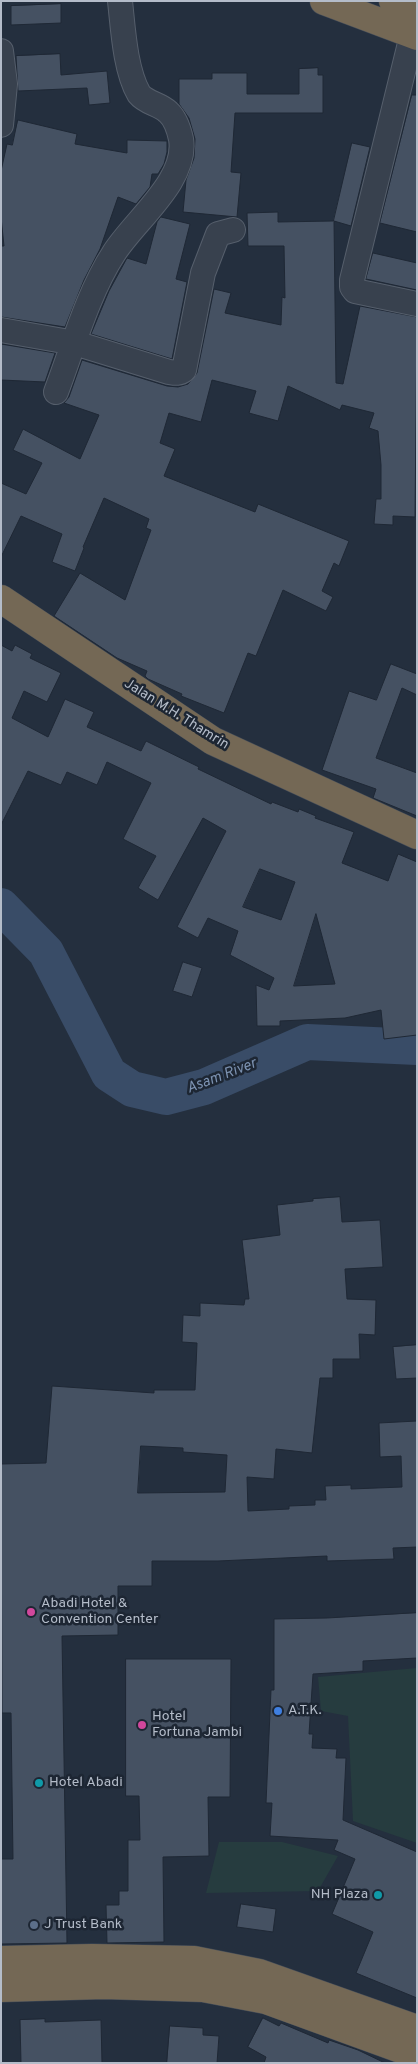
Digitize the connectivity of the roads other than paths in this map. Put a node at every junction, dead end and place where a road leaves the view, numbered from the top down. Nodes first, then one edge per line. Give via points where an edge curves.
1 (120, 1) edge
2 (324, 1) edge
3 (393, 1) edge
4 (415, 27) edge
5 (1, 51) edge
6 (1, 125) edge
7 (233, 230) dead end
8 (417, 304) edge
9 (1, 330) edge
10 (74, 343) junction
11 (56, 392) dead end
12 (1, 599) edge
13 (417, 835) edge
14 (1, 1960) edge
15 (1, 1988) edge
16 (417, 2029) edge
17 (417, 2055) edge

1 - 10 street via 131,73 139,94 168,112 178,127 180,162 155,203 113,254 93,293
2 - 4 highway
3 - 4 highway
4 - 8 street via 352,287 355,291
5 - 6 street via 5,84
7 - 10 street via 218,234 203,273 184,370 169,372
9 - 10 street
10 - 11 street
12 - 13 highway, Jalan M.H. Thamrin via 213,741
14 - 16 highway via 194,1960 259,1973
15 - 17 highway via 104,1985 203,1988 266,2000

